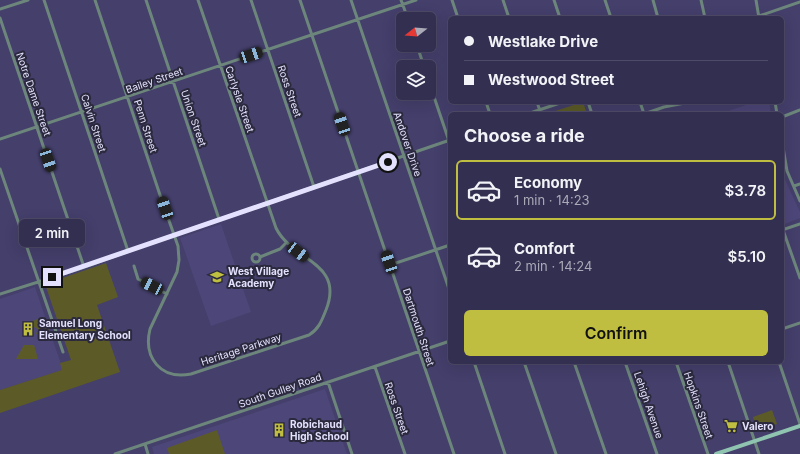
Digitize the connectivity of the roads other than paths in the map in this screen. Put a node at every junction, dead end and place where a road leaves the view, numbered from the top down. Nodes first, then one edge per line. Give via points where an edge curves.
1 (28, 0) edge
2 (44, 0) edge
3 (95, 0) edge
4 (146, 0) edge
5 (198, 0) edge
6 (251, 0) edge
7 (300, 0) edge
8 (351, 0) edge
9 (402, 0) edge
10 (416, 0) edge
11 (452, 0) edge
12 (503, 0) edge
13 (554, 0) edge
14 (605, 0) edge
15 (653, 0) edge
16 (701, 0) edge
17 (756, 0) edge
18 (800, 2) edge
19 (403, 4) junction
20 (0, 9) edge
21 (406, 12) edge
22 (457, 16) edge
23 (508, 16) edge
24 (559, 16) edge
25 (611, 16) edge
26 (657, 16) edge
27 (705, 16) edge
28 (759, 16) edge
29 (762, 16) edge
30 (0, 18) edge
31 (358, 20) junction
32 (312, 35) junction
33 (267, 50) junction
34 (221, 66) junction
35 (174, 82) junction
36 (128, 97) junction
37 (435, 100) edge
38 (538, 104) edge
39 (557, 104) edge
40 (680, 104) edge
41 (540, 110) junction
42 (800, 110) edge
43 (82, 112) junction
44 (534, 112) edge
45 (650, 112) edge
46 (784, 116) edge
47 (37, 128) junction
48 (448, 136) edge
49 (0, 139) edge
50 (448, 143) edge
51 (784, 151) edge
52 (404, 157) junction
53 (0, 169) edge
54 (359, 172) junction
55 (800, 184) edge
56 (794, 186) junction
57 (314, 187) junction
58 (800, 200) edge
59 (267, 203) junction
60 (219, 219) junction
61 (800, 224) edge
62 (784, 230) edge
63 (784, 233) edge
64 (174, 235) junction
65 (286, 242) junction
66 (448, 246) edge
67 (436, 250) junction
68 (128, 251) junction
69 (260, 256) dead end
70 (390, 265) junction
71 (134, 266) dead end
72 (84, 267) junction
73 (800, 278) edge
74 (38, 282) junction
75 (448, 286) edge
76 (0, 294) edge
77 (167, 294) junction
78 (800, 323) edge
79 (784, 328) edge
80 (448, 343) edge
81 (63, 352) dead end
82 (419, 352) junction
83 (475, 364) edge
84 (525, 364) edge
85 (575, 364) edge
86 (626, 364) edge
87 (677, 364) edge
88 (729, 364) edge
89 (780, 364) edge
90 (375, 367) junction
91 (328, 382) junction
92 (800, 425) edge
93 (754, 441) junction
94 (145, 444) junction
95 (115, 454) edge
96 (148, 454) edge
97 (352, 454) edge
98 (404, 454) edge
99 (454, 454) edge
100 (505, 454) edge
101 (556, 454) edge
102 (606, 454) edge
103 (657, 454) edge
104 (708, 454) edge
105 (716, 454) edge
106 (759, 454) edge

1 - 20 street
2 - 43 street, Calvin Street
3 - 36 street, Penn Street
4 - 35 street, Union Street
5 - 34 street, Carlysle Street
6 - 33 street, Ross Street
7 - 32 street, Dartmouth Street
8 - 31 street, Andover Drive
9 - 19 street
10 - 19 street, Bailey Street
11 - 22 street
12 - 23 street
13 - 24 street
14 - 25 street
15 - 26 street
16 - 27 street
17 - 28 street
18 - 29 street
19 - 21 street
19 - 31 street, Bailey Street
30 - 47 street, Notre Dame Street
31 - 32 street, Bailey Street
31 - 52 street, Andover Drive
32 - 33 street, Bailey Street
32 - 54 street, Dartmouth Street
33 - 34 street, Bailey Street
33 - 57 street, Ross Street
34 - 35 street, Bailey Street
34 - 59 street, Carlysle Street
35 - 36 street, Bailey Street
35 - 60 street, Union Street
36 - 43 street, Bailey Street
36 - 64 street, Penn Street
37 - 48 street
38 - 41 street
39 - 41 street
40 - 45 street
41 - 44 street
42 - 46 street
43 - 47 street, Bailey Street
43 - 68 street, Calvin Street
47 - 49 street, Bailey Street
47 - 72 street, Notre Dame Street
50 - 52 street
51 - 56 street
52 - 54 street
52 - 67 street, Andover Drive
53 - 74 street
54 - 57 street
54 - 70 street, Dartmouth Street
55 - 56 street
56 - 58 street
57 - 59 street
59 - 60 street
59 - 65 street, Heritage Parkway via 278,233
60 - 64 street
61 - 62 street
63 - 73 street
64 - 68 street
64 - 77 street, Heritage Parkway via 179,260 177,272
65 - 69 street via 280,249
65 - 77 street, Heritage Parkway via 320,269 330,285 330,298 322,320 317,329 309,335 191,374 172,374 155,363 148,345 150,329
66 - 67 street
67 - 70 street
67 - 75 street, Andover Drive
68 - 72 street
70 - 82 street, Dartmouth Street
71 - 77 street via 138,279
72 - 74 street
74 - 76 street
74 - 81 street
78 - 79 street
80 - 82 street, South Gulley Road
82 - 90 street, South Gulley Road
82 - 99 street, Dartmouth Street
83 - 100 street
84 - 101 street
85 - 102 street
86 - 103 street, Lehigh Avenue
87 - 104 street, Hopkins Street
88 - 93 street
89 - 92 street
90 - 91 street, South Gulley Road
90 - 98 street, Ross Street
91 - 94 street, South Gulley Road
91 - 97 street
92 - 93 main road
93 - 105 main road
93 - 106 street
94 - 95 street, South Gulley Road
94 - 96 street

